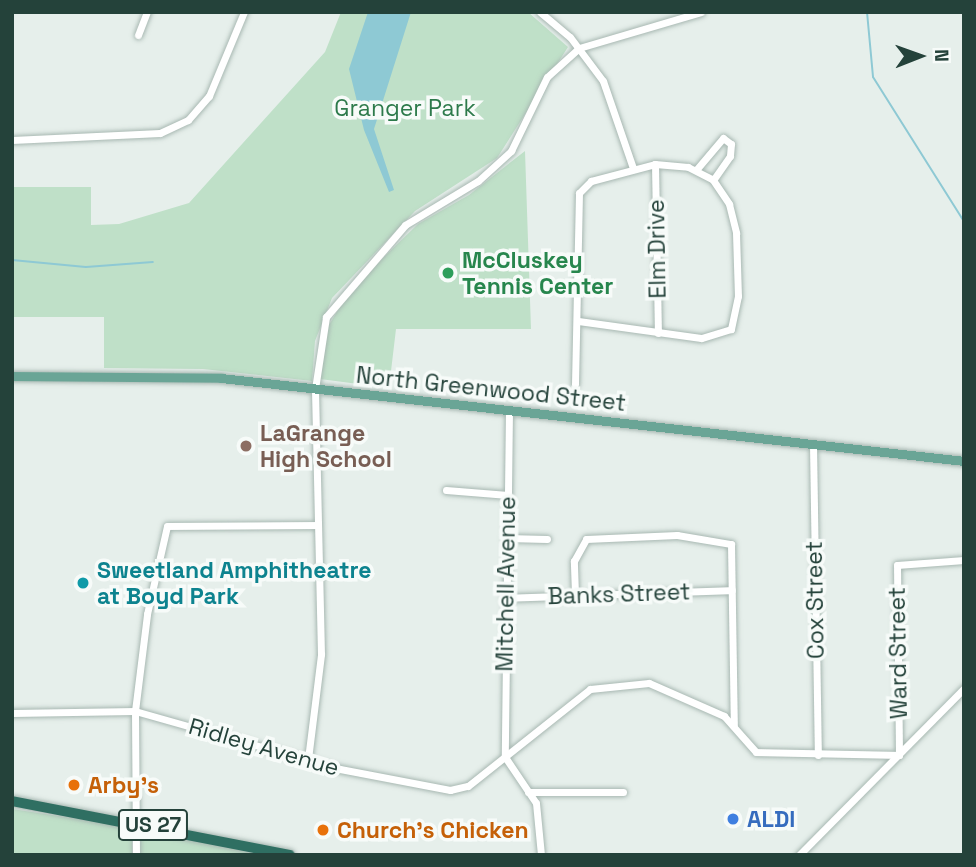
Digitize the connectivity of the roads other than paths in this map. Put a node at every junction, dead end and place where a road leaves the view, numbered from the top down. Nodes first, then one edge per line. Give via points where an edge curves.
1 (147, 12) edge
2 (244, 12) edge
3 (540, 12) edge
4 (701, 12) edge
5 (138, 35) dead end
6 (579, 48) junction
7 (12, 140) edge
8 (655, 164) junction
9 (633, 169) junction
10 (696, 170) junction
11 (713, 180) junction
12 (578, 321) junction
13 (659, 333) junction
14 (12, 376) edge
15 (575, 384) dead end
16 (315, 389) junction
17 (509, 410) junction
18 (813, 444) junction
19 (964, 461) edge
20 (446, 490) dead end
21 (508, 495) junction
22 (318, 525) junction
23 (506, 538) junction
24 (547, 539) dead end
25 (964, 560) edge
26 (732, 590) junction
27 (575, 594) junction
28 (505, 598) junction
29 (964, 688) edge
30 (135, 711) junction
31 (12, 713) edge
32 (734, 725) junction
33 (818, 755) junction
34 (900, 755) junction
35 (505, 758) junction
36 (308, 759) junction
37 (528, 792) junction
38 (623, 792) dead end
39 (13, 801) edge
40 (135, 821) junction
41 (136, 855) edge
42 (290, 855) edge
43 (541, 855) edge
44 (799, 855) edge

1 - 5 street
2 - 7 street via 209,96 188,120 160,133
3 - 6 street
4 - 6 street
6 - 9 street via 611,100
6 - 16 street via 547,77 511,151 478,181 416,216 338,298 322,328
8 - 9 street
8 - 10 street
8 - 13 street, Elm Drive
9 - 12 street via 591,181 577,197
10 - 11 street
10 - 11 street via 723,138 731,144 730,156
11 - 13 street via 736,225 736,322 716,338
12 - 13 street
12 - 15 street
14 - 16 main road, North Greenwood Street via 221,378
16 - 17 main road, North Greenwood Street
16 - 22 street
17 - 18 main road, North Greenwood Street
17 - 21 street, Mitchell Avenue
18 - 19 main road, North Greenwood Street
18 - 33 street, Cox Street
20 - 21 street
21 - 23 street, Mitchell Avenue
22 - 30 street via 167,526 147,614
22 - 36 street via 321,654
23 - 24 street
23 - 28 street, Mitchell Avenue
25 - 34 street, Ward Street via 909,560 896,571
26 - 27 street, Banks Street
26 - 27 street via 731,544 665,535 584,540 575,561
26 - 32 street
27 - 28 street, Banks Street
28 - 35 street, Mitchell Avenue
29 - 34 street
30 - 31 street, Ridley Avenue
30 - 36 street, Ridley Avenue
30 - 40 street
32 - 33 street, Ridley Avenue via 756,752
32 - 35 street, Ridley Avenue via 701,703 649,683 620,682 582,695
33 - 34 street, Ridley Avenue
34 - 44 street
35 - 36 street, Ridley Avenue via 468,786 450,790
35 - 37 street
37 - 38 street
37 - 43 street via 540,816
39 - 40 highway, US 27
40 - 41 street
40 - 42 highway, US 27

